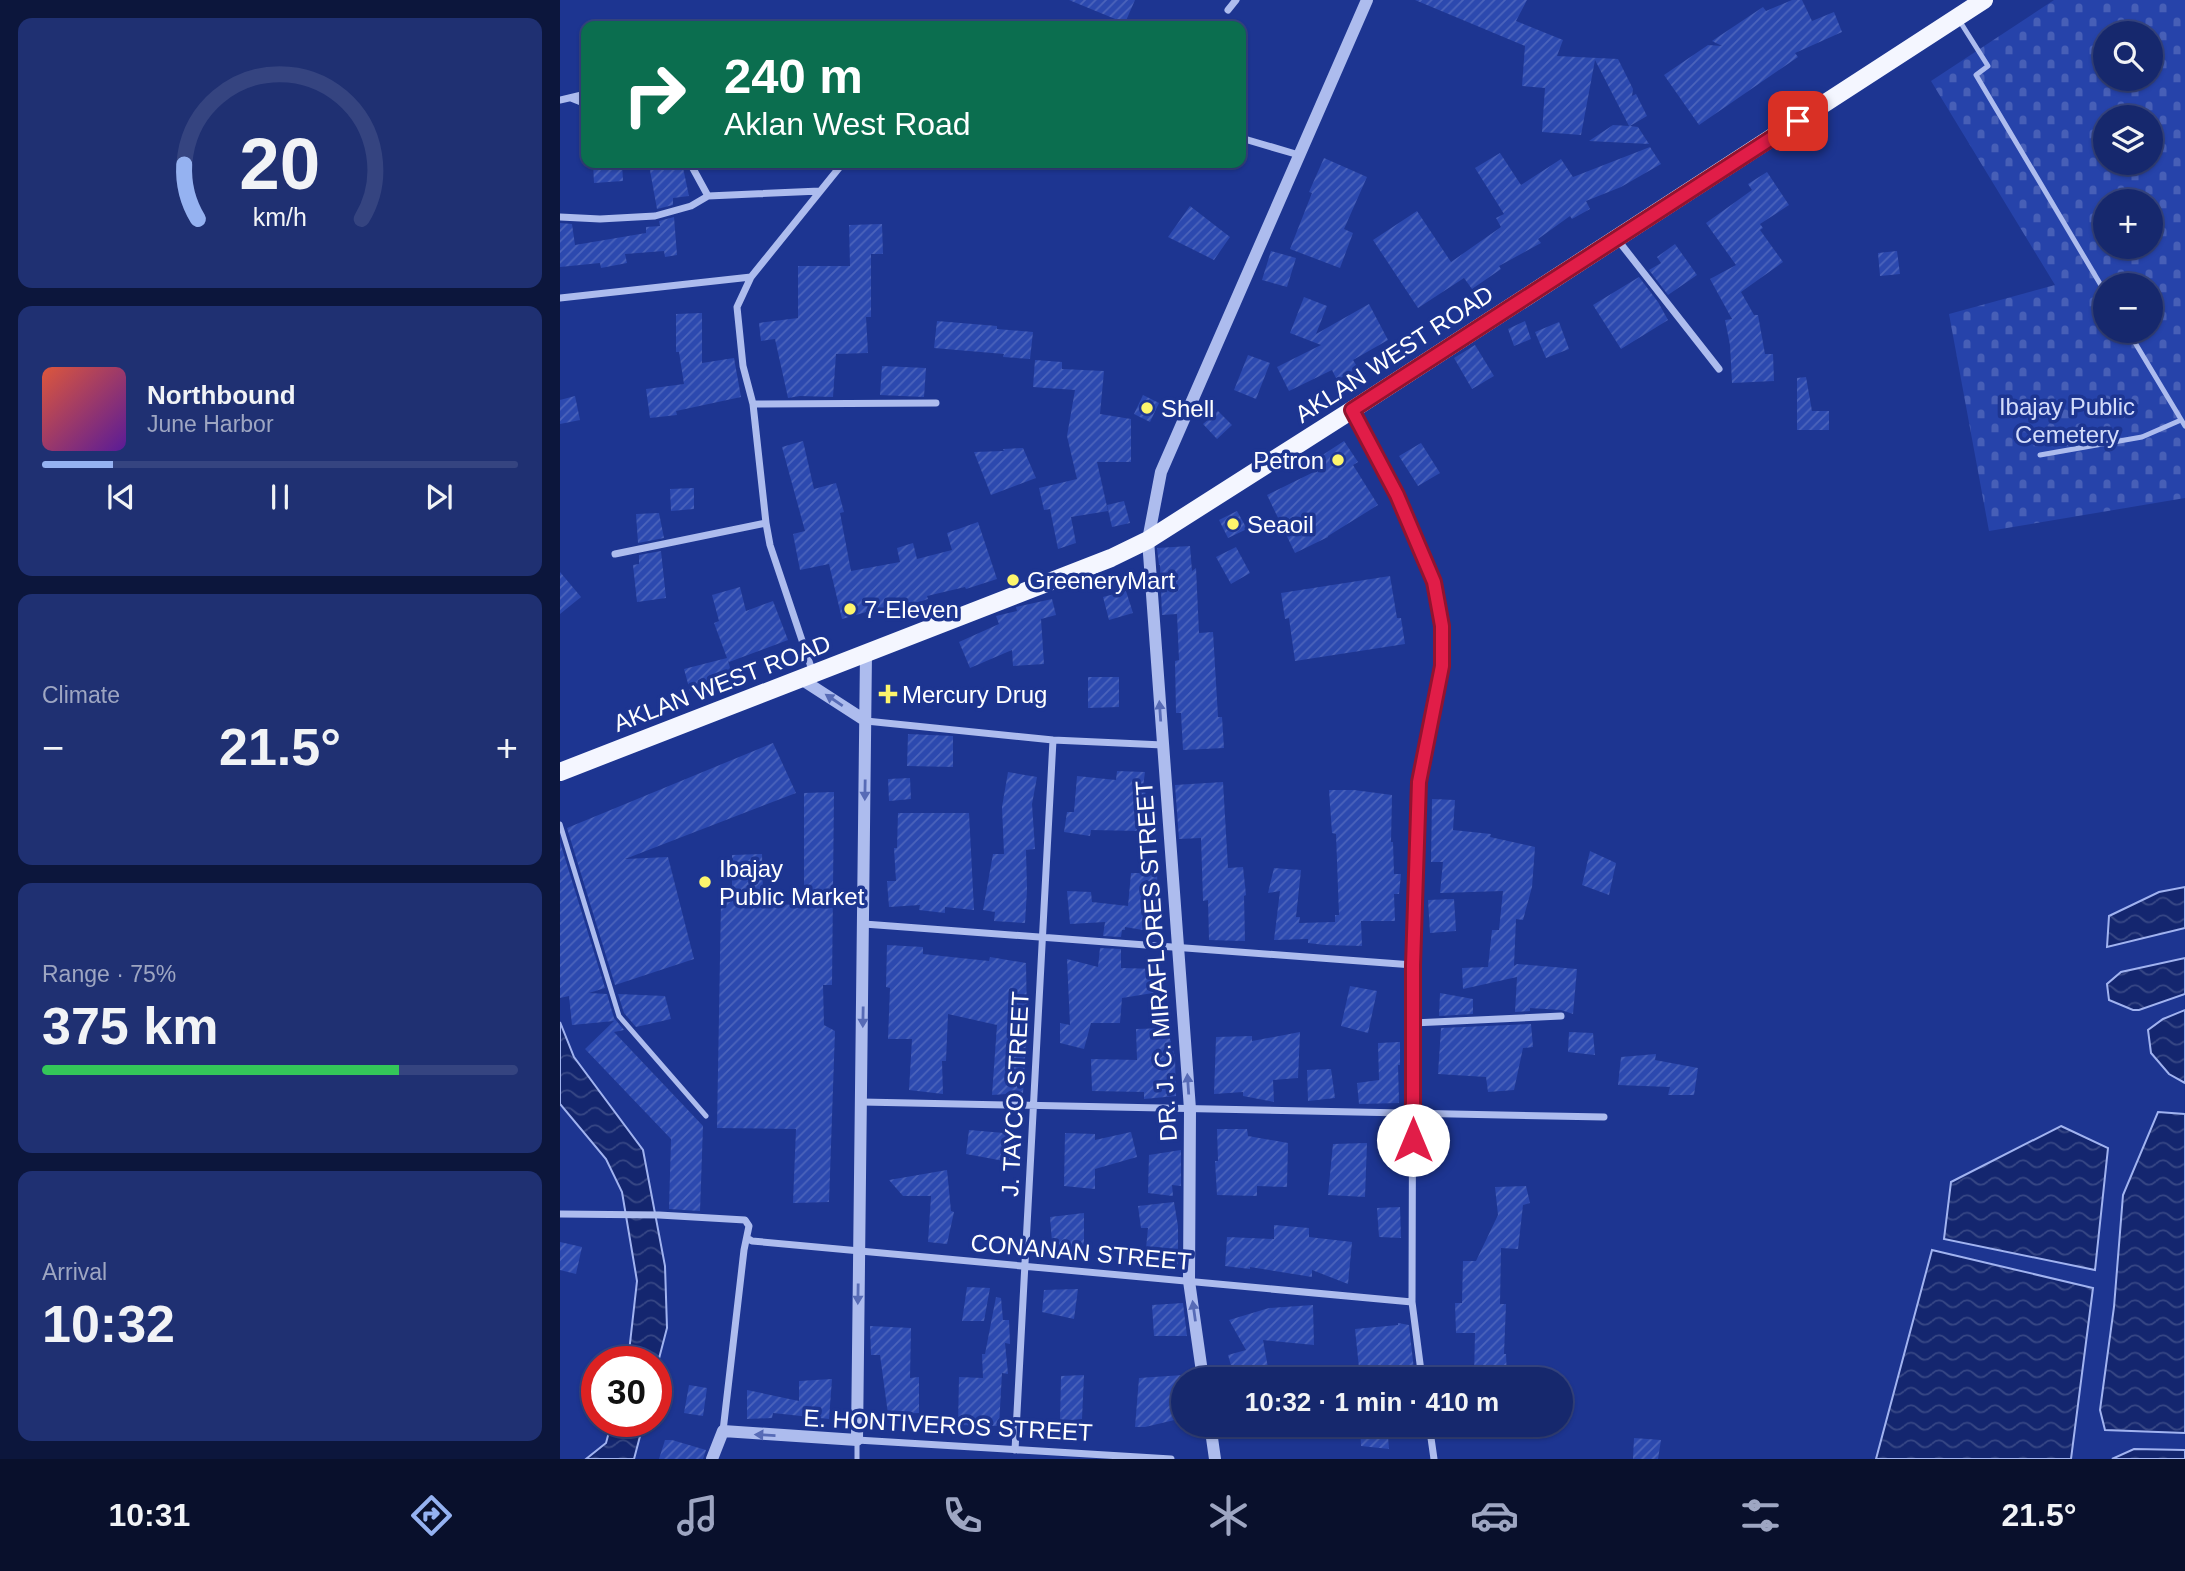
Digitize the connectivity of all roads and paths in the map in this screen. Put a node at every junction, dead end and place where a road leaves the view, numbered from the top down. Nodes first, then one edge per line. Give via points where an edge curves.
1 (1236, 0) edge
2 (1367, 0) edge
3 (1984, 0) edge
4 (1228, 10) dead end
5 (1957, 18) junction
6 (581, 95) edge
7 (569, 98) junction
8 (560, 100) edge
9 (581, 102) edge
10 (1246, 139) edge
11 (1299, 155) junction
12 (693, 168) edge
13 (839, 168) edge
14 (820, 191) junction
15 (708, 196) junction
16 (560, 217) edge
17 (1617, 239) junction
18 (2094, 273) edge
19 (751, 277) junction
20 (560, 298) edge
21 (2135, 343) edge
22 (1719, 369) dead end
23 (936, 402) dead end
24 (753, 404) junction
25 (1352, 410) junction
26 (2183, 423) edge
27 (2040, 455) dead end
28 (766, 523) junction
29 (1148, 540) junction
30 (615, 554) dead end
31 (866, 653) junction
32 (807, 676) junction
33 (866, 722) junction
34 (1054, 740) junction
35 (1163, 746) junction
36 (560, 772) edge
37 (560, 824) edge
38 (864, 925) junction
39 (1043, 938) junction
40 (1178, 948) junction
41 (1413, 965) junction
42 (1561, 1016) dead end
43 (1413, 1023) junction
44 (862, 1102) junction
45 (1033, 1106) junction
46 (1189, 1109) junction
47 (1414, 1113) junction
48 (706, 1116) dead end
49 (1604, 1117) dead end
50 (560, 1214) edge
51 (747, 1238) junction
52 (859, 1251) junction
53 (1025, 1266) junction
54 (1189, 1281) junction
55 (1412, 1302) junction
56 (1201, 1367) edge
57 (1420, 1367) edge
58 (723, 1431) junction
59 (1212, 1437) edge
60 (1430, 1437) edge
61 (857, 1440) junction
62 (1015, 1450) junction
63 (712, 1459) edge
64 (857, 1459) edge
65 (1171, 1459) edge
66 (1215, 1459) edge
67 (1433, 1459) edge

1 - 4 street
2 - 11 street, DR. J. C. MIRAFLORES STREET
3 - 5 main road, AKLAN WEST ROAD
5 - 17 main road, AKLAN WEST ROAD
5 - 18 lane via 1987,66 1976,75
6 - 7 street
7 - 8 street
7 - 9 street
10 - 11 street
11 - 29 street, DR. J. C. MIRAFLORES STREET via 1161,472
12 - 15 street
13 - 14 street
14 - 15 street
14 - 19 street
15 - 16 street via 655,216
17 - 22 street
17 - 25 main road, AKLAN WEST ROAD
19 - 20 street
19 - 24 street via 737,307 743,366
21 - 26 lane
23 - 24 street
24 - 28 street
25 - 29 main road, AKLAN WEST ROAD
25 - 41 street via 1397,495 1434,582 1442,626 1442,666 1419,782
26 - 27 lane via 2142,436
28 - 30 street
28 - 32 street
29 - 31 main road, AKLAN WEST ROAD
35 -> 29 street, DR. J. C. MIRAFLORES STREET
31 - 32 main road, AKLAN WEST ROAD
31 - 33 street
33 -> 32 street
32 - 36 main road, AKLAN WEST ROAD
33 - 34 street
33 -> 38 street
34 - 35 street
34 - 39 street, J. TAYCO STREET
35 - 40 street, DR. J. C. MIRAFLORES STREET
37 - 48 lane via 620,1016
38 - 39 street
38 -> 44 street
39 - 40 street
39 - 45 street, J. TAYCO STREET
40 - 41 street
46 -> 40 street, DR. J. C. MIRAFLORES STREET
41 - 43 street
42 - 43 street
43 - 47 street
44 - 45 street
44 - 52 street
45 - 46 street
45 - 53 street, J. TAYCO STREET
46 - 47 street
46 - 54 street, DR. J. C. MIRAFLORES STREET
47 - 49 street
47 - 55 street
50 - 51 street via 745,1220
51 - 52 street, CONANAN STREET
51 - 58 street
52 - 53 street, CONANAN STREET
52 -> 61 street
53 - 54 street, CONANAN STREET
53 - 62 street, J. TAYCO STREET
54 - 55 street, CONANAN STREET
56 -> 54 street, DR. J. C. MIRAFLORES STREET
55 - 57 street
61 -> 58 street, E. HONTIVEROS STREET
58 - 63 street
59 - 66 street
60 - 67 street
61 - 62 street, E. HONTIVEROS STREET
61 - 64 lane
62 - 65 street, E. HONTIVEROS STREET

